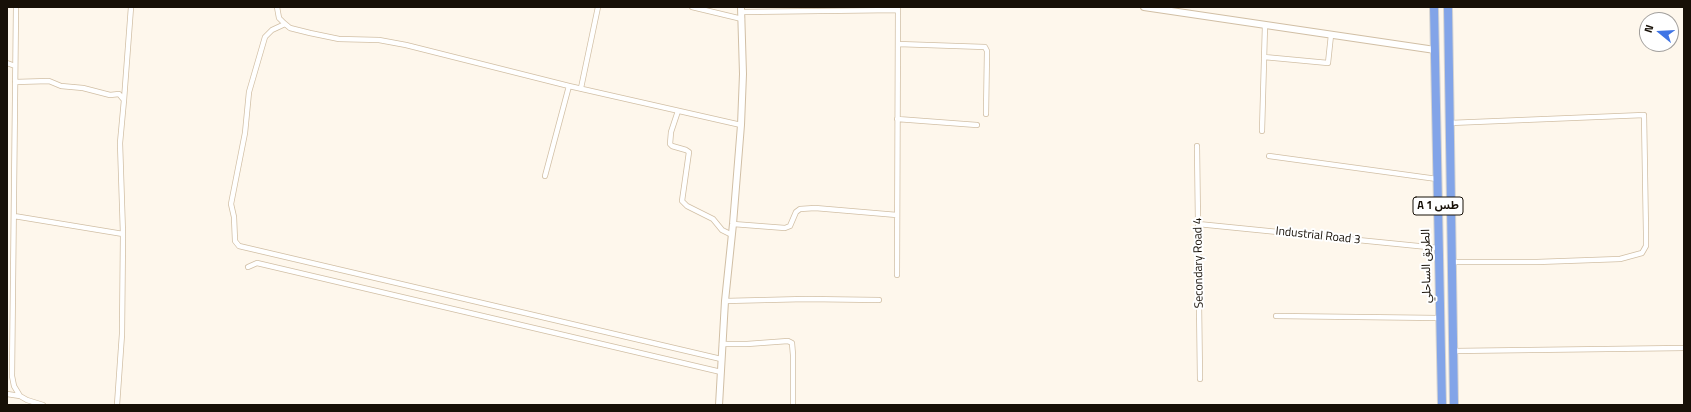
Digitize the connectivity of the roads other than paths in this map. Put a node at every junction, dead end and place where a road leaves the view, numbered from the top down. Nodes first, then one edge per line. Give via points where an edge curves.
1 (16, 7) edge
2 (131, 7) edge
3 (277, 7) edge
4 (598, 7) edge
5 (692, 7) edge
6 (1144, 7) edge
7 (1434, 7) edge
8 (1448, 7) edge
9 (897, 9) edge
10 (742, 10) edge
11 (742, 19) junction
12 (285, 24) junction
13 (1265, 25) junction
14 (1331, 35) junction
15 (898, 44) junction
16 (1435, 50) junction
17 (1264, 57) junction
18 (7, 63) edge
19 (15, 66) junction
20 (15, 82) junction
21 (570, 86) junction
22 (581, 88) junction
23 (124, 100) junction
24 (678, 111) junction
25 (986, 114) dead end
26 (898, 119) junction
27 (1450, 123) junction
28 (977, 125) dead end
29 (741, 126) junction
30 (1262, 131) dead end
31 (1197, 146) dead end
32 (1268, 156) dead end
33 (545, 176) dead end
34 (1437, 178) junction
35 (897, 215) junction
36 (14, 216) junction
37 (734, 224) junction
38 (1198, 224) junction
39 (123, 234) junction
40 (732, 235) junction
41 (1438, 248) junction
42 (1452, 262) junction
43 (248, 267) dead end
44 (897, 275) dead end
45 (879, 300) dead end
46 (725, 301) junction
47 (1276, 316) dead end
48 (1439, 318) junction
49 (722, 344) junction
50 (1684, 348) edge
51 (1453, 351) junction
52 (721, 358) junction
53 (721, 372) junction
54 (1200, 380) dead end
55 (7, 394) edge
56 (20, 396) junction
57 (43, 405) edge
58 (117, 405) edge
59 (719, 405) edge
60 (793, 405) edge
61 (1442, 405) edge
62 (1454, 405) edge

1 - 19 street
2 - 23 street
3 - 12 street via 279,18
4 - 22 street
5 - 11 street
6 - 13 street
7 - 16 highway, الطريق الساحلي / A 1 طس
8 - 27 highway, الطريق الساحلي / A 1 طس
9 - 10 street
9 - 15 street
10 - 11 street
11 - 29 street
12 - 21 street via 290,28 327,38 379,40 413,46
12 - 52 street via 272,30 265,37 249,92 245,133 231,204 235,241 239,246
13 - 14 street
13 - 17 street
14 - 16 street
14 - 17 street via 1328,63
15 - 25 street via 985,46
15 - 26 street
16 - 34 highway, الطريق الساحلي / A 1 طس
17 - 30 street
18 - 19 street
19 - 20 street
20 - 23 street via 49,81 61,86 83,88 110,95 119,94
20 - 36 street
21 - 22 street
21 - 33 street
22 - 24 street
23 - 39 street via 120,143
24 - 29 street
24 - 40 street via 670,144 689,152 682,200 687,206 713,219 722,230
26 - 28 street
26 - 35 street
27 - 42 highway, الطريق الساحلي / A 1 طس
27 - 42 street via 1644,115 1646,233 1646,246 1642,253 1620,259
29 - 37 street
31 - 38 street, Secondary Road 4
32 - 34 street
34 - 41 highway, الطريق الساحلي / A 1 طس
35 - 37 street via 815,208 800,209 790,226 785,228
35 - 44 street
36 - 39 street
36 - 56 street via 12,376
37 - 40 street
38 - 41 street, Industrial Road 3
38 - 54 street, Secondary Road 4
39 - 58 street via 122,334
40 - 46 street
41 - 48 highway, الطريق الساحلي / A 1 طس
42 - 51 highway, الطريق الساحلي / A 1 طس
43 - 53 street via 257,263
45 - 46 street
46 - 49 street
47 - 48 street
48 - 61 highway, الطريق الساحلي / A 1 طس
49 - 52 street
49 - 60 street via 788,341 792,343
50 - 51 street
51 - 62 highway, الطريق الساحلي / A 1 طس
52 - 53 street
53 - 59 street
55 - 56 street
56 - 57 street

